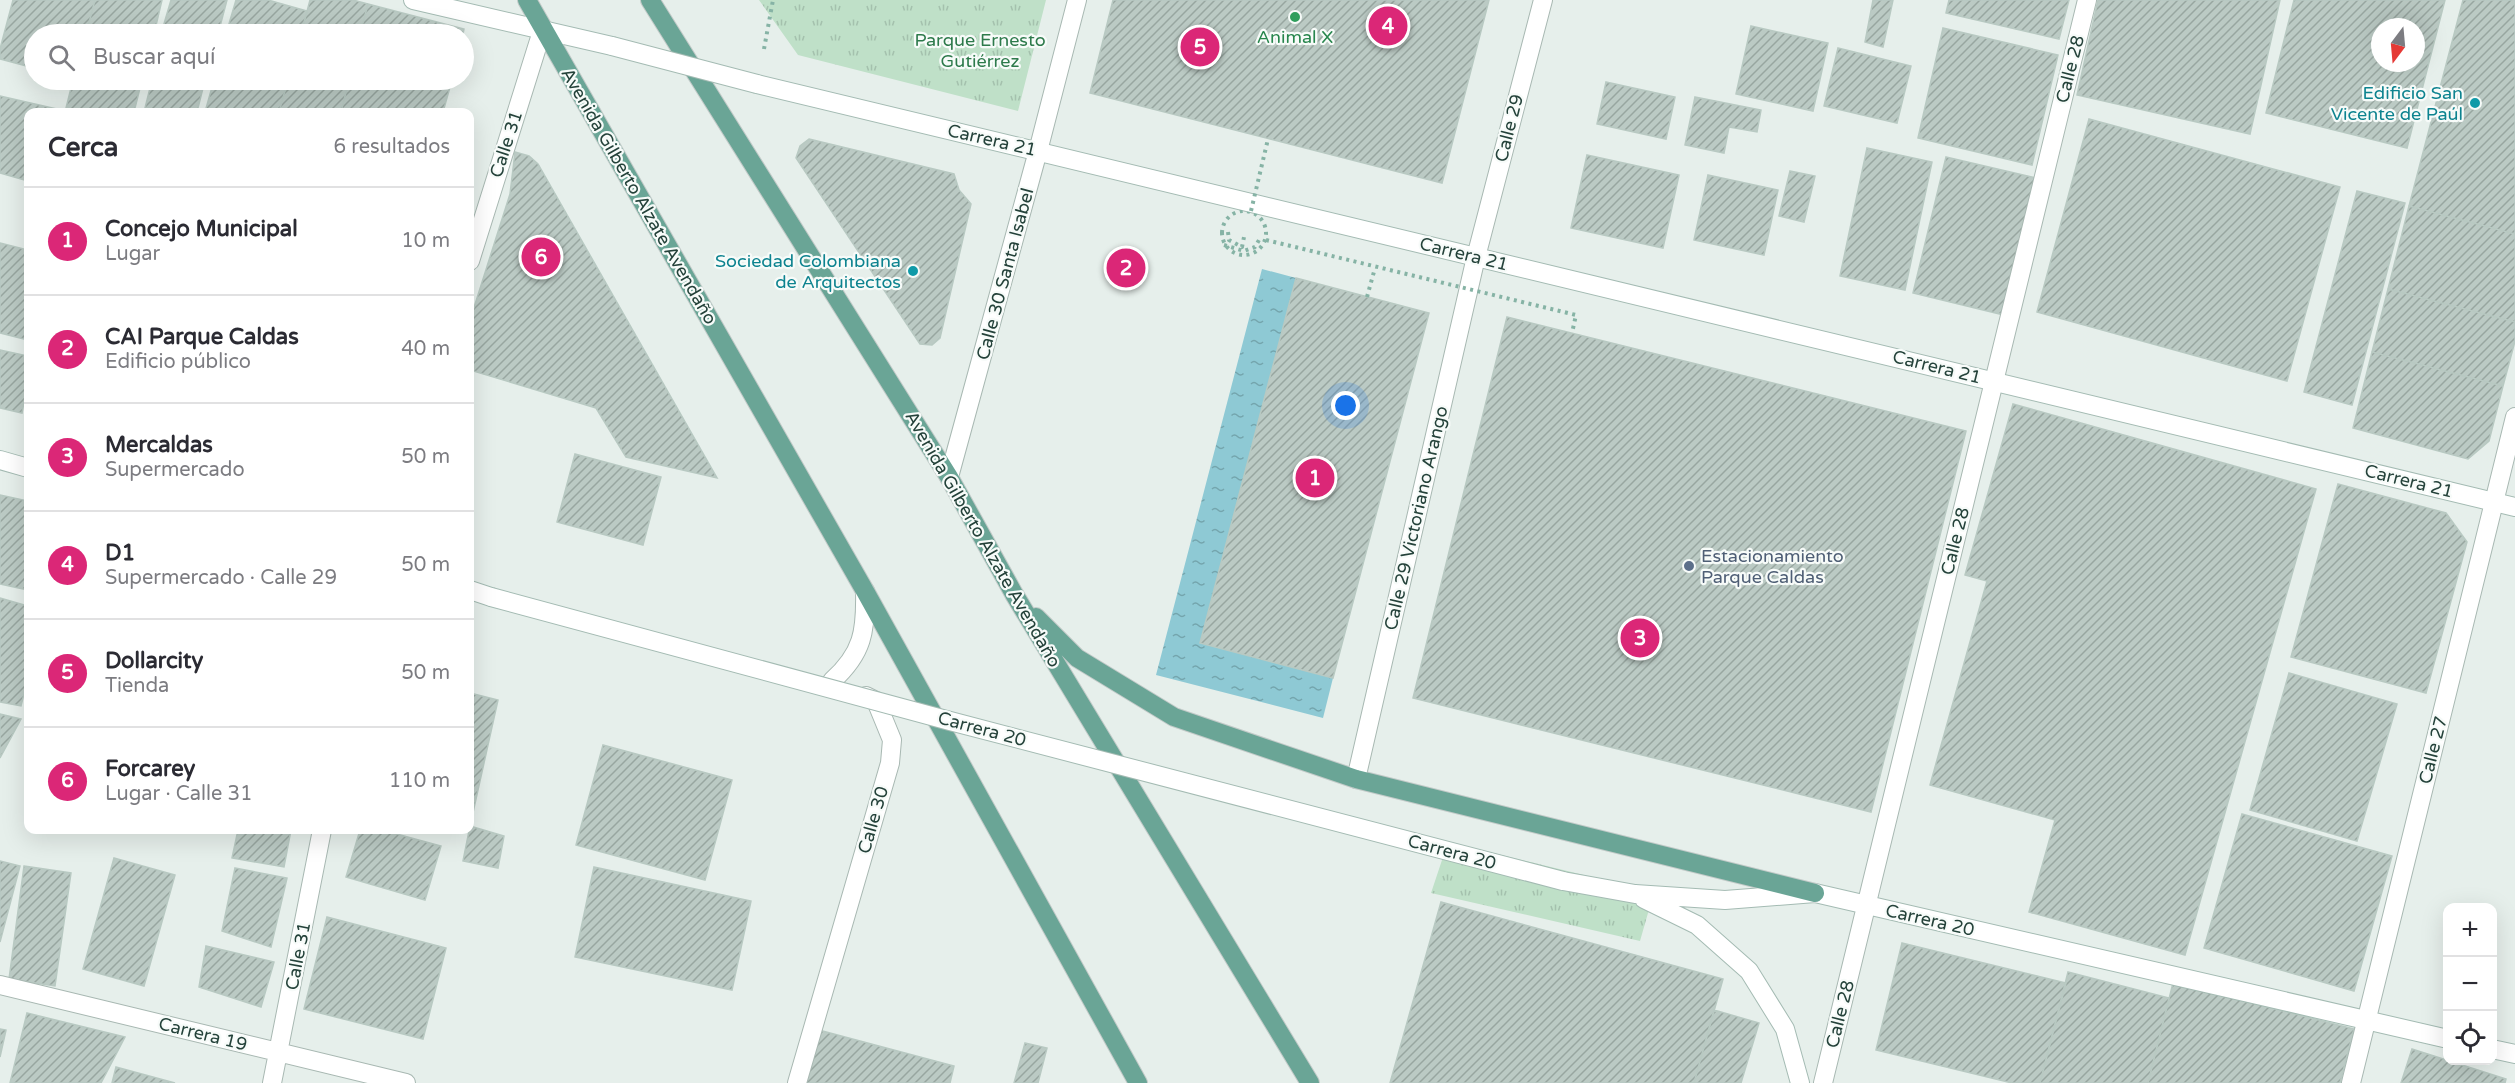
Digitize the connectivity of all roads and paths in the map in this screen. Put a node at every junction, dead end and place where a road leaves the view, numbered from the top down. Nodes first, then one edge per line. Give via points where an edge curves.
1 (413, 0) edge
2 (527, 0) edge
3 (650, 0) edge
4 (773, 0) edge
5 (1077, 0) edge
6 (1543, 0) edge
7 (2087, 0) edge
8 (543, 28) junction
9 (757, 84) junction
10 (1268, 139) dead end
11 (1038, 151) junction
12 (1251, 211) dead end
13 (1266, 240) dead end
14 (474, 248) edge
15 (1476, 257) junction
16 (1376, 267) junction
17 (1367, 297) dead end
18 (1572, 333) dead end
19 (1994, 381) junction
20 (2515, 417) edge
21 (0, 460) edge
22 (24, 467) edge
23 (949, 477) junction
24 (2494, 501) junction
25 (2515, 507) edge
26 (474, 586) edge
27 (474, 591) edge
28 (865, 591) junction
29 (1014, 594) junction
30 (832, 681) junction
31 (1356, 779) junction
32 (321, 834) edge
33 (1815, 893) junction
34 (1635, 894) junction
35 (1866, 905) junction
36 (0, 985) edge
37 (2367, 1020) junction
38 (2443, 1038) edge
39 (2497, 1050) edge
40 (280, 1052) junction
41 (2515, 1054) edge
42 (272, 1083) edge
43 (406, 1083) edge
44 (797, 1083) edge
45 (1138, 1083) edge
46 (1310, 1083) edge
47 (1800, 1083) edge
48 (1823, 1083) edge
49 (2351, 1083) edge

1 - 8 street, Carrera 21
2 - 8 main road, Avenida Gilberto Alzate Avendaño
3 - 23 main road, Avenida Gilberto Alzate Avendaño
4 - 9 path
5 - 11 street, Calle 30 Santa Isabel
6 - 15 street, Calle 29
7 - 19 street, Calle 28
8 - 9 street, Carrera 21, bridge
8 - 14 street, Calle 31
8 - 28 main road, Avenida Gilberto Alzate Avendaño
9 - 11 street, Carrera 21
10 - 12 path, bridge
11 - 15 street, Carrera 21
11 - 23 street, Calle 30 Santa Isabel
13 - 16 path, bridge
15 - 19 street, Carrera 21
15 - 31 street, Calle 29 Victoriano Arango
16 - 17 path
16 - 18 path, bridge via 1576,315
19 - 24 street, Carrera 21
19 - 35 street, Calle 28
20 - 24 street, Calle 27
21 - 22 street
23 - 29 main road, Avenida Gilberto Alzate Avendaño
24 - 25 street, Carrera 21
24 - 37 street, Calle 27
26 - 30 street
27 - 34 street, Carrera 20, bridge via 1563,881
28 - 30 street via 866,618 860,643 851,664
28 - 45 main road, Avenida Gilberto Alzate Avendaño
29 - 31 main road via 1077,658 1174,717
29 - 46 main road, Avenida Gilberto Alzate Avendaño
30 - 44 street, Calle 30 via 876,701 892,740 890,763
31 - 33 main road
32 - 40 street, Calle 31
33 - 34 street, Carrera 20 via 1725,900
33 - 35 street, Carrera 20
34 - 47 street via 1697,925 1749,971 1785,1029
35 - 37 street, Carrera 20
35 - 48 street, Calle 28
36 - 40 street, Carrera 19
37 - 38 street, Carrera 20
37 - 49 street, Calle 27
39 - 41 street
40 - 42 street, Calle 31
40 - 43 street, Carrera 19

